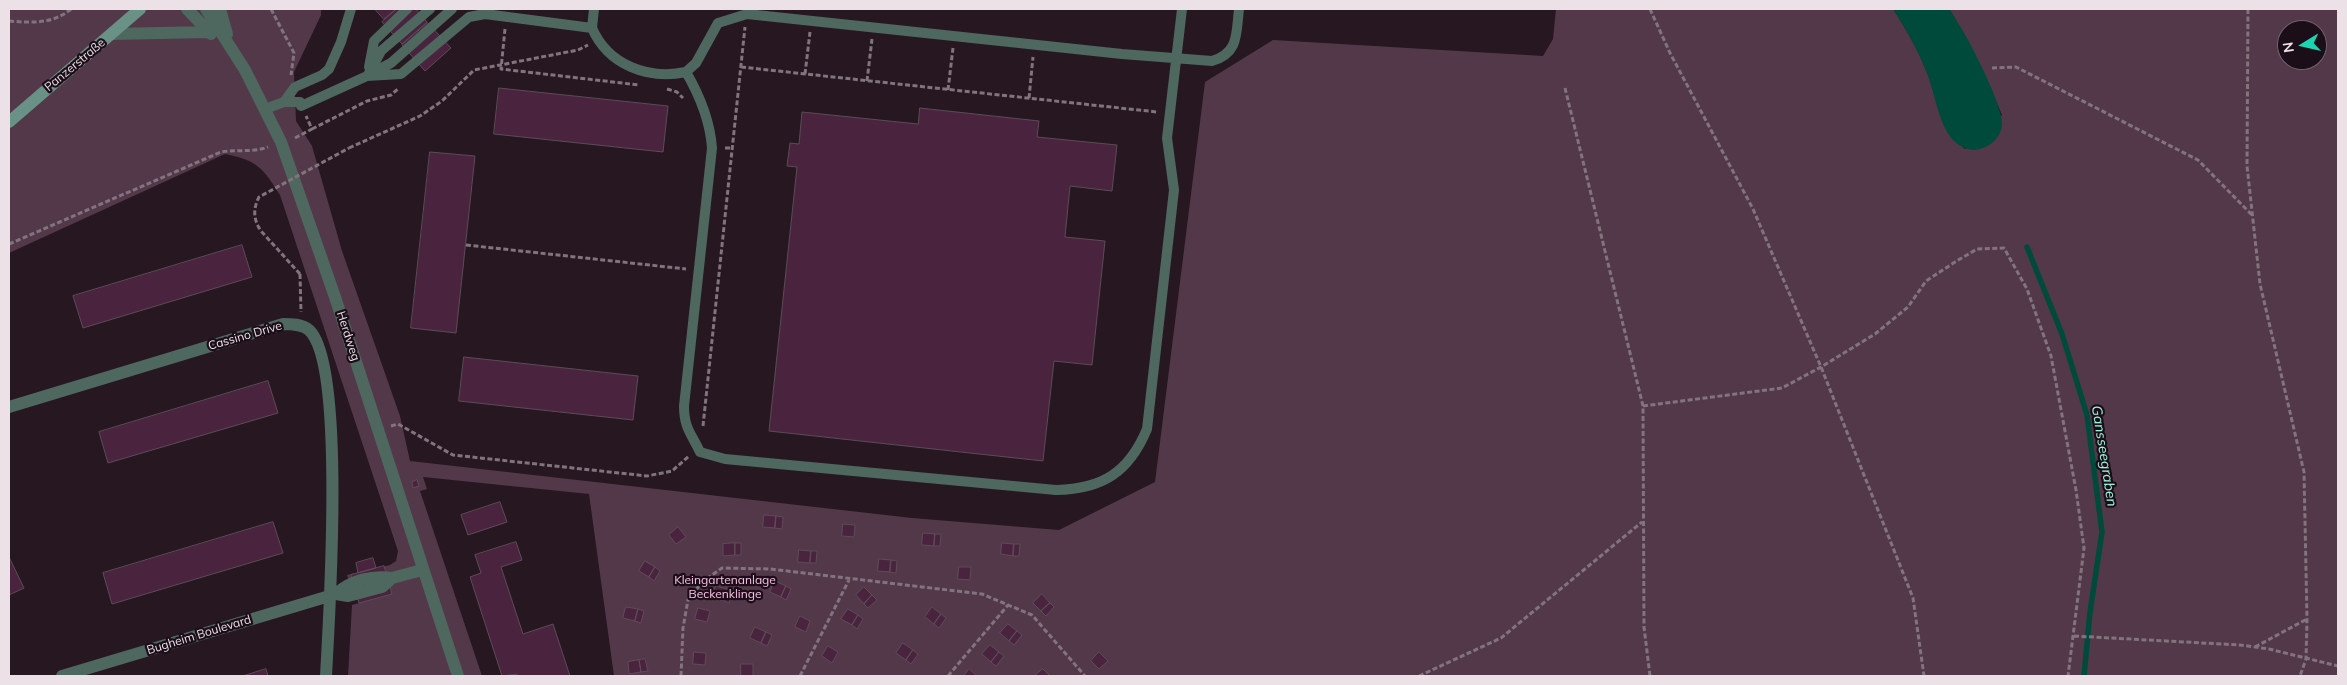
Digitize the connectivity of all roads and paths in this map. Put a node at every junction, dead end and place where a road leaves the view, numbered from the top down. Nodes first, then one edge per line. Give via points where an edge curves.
1 (71, 9) edge
2 (140, 9) edge
3 (187, 9) edge
4 (206, 9) edge
5 (220, 9) edge
6 (351, 9) edge
7 (406, 9) edge
8 (430, 9) edge
9 (452, 9) edge
10 (457, 9) edge
11 (594, 9) edge
12 (1182, 9) edge
13 (1239, 9) edge
14 (1650, 9) edge
15 (2248, 9) edge
16 (483, 11) edge
17 (747, 14) junction
18 (469, 17) junction
19 (9, 21) edge
20 (811, 22) junction
21 (592, 28) junction
22 (873, 28) junction
23 (499, 29) dead end
24 (208, 32) junction
25 (112, 34) junction
26 (954, 36) junction
27 (597, 41) junction
28 (1035, 44) junction
29 (230, 46) junction
30 (1177, 59) junction
31 (502, 64) junction
32 (741, 67) junction
33 (1992, 68) dead end
34 (686, 72) junction
35 (805, 74) junction
36 (367, 76) junction
37 (867, 81) junction
38 (404, 84) dead end
39 (647, 86) dead end
40 (666, 88) dead end
41 (1565, 88) dead end
42 (948, 90) junction
43 (1029, 98) junction
44 (687, 101) dead end
45 (284, 102) junction
46 (265, 109) junction
47 (1170, 114) junction
48 (9, 122) edge
49 (312, 129) dead end
50 (281, 142) junction
51 (712, 148) junction
52 (732, 148) junction
53 (2252, 215) junction
54 (9, 244) edge
55 (466, 245) dead end
56 (699, 271) junction
57 (296, 324) junction
58 (1821, 368) junction
59 (1643, 406) junction
60 (9, 407) edge
61 (377, 430) junction
62 (699, 449) junction
63 (1642, 521) junction
64 (426, 566) junction
65 (849, 580) junction
66 (333, 595) junction
67 (1008, 605) junction
68 (2308, 619) junction
69 (2074, 636) junction
70 (2254, 647) junction
71 (2306, 659) junction
72 (2338, 666) edge
73 (62, 676) edge
74 (326, 676) edge
75 (458, 676) edge
76 (681, 676) edge
77 (800, 676) edge
78 (948, 676) edge
79 (1085, 676) edge
80 (1419, 676) edge
81 (1650, 676) edge
82 (1924, 676) edge
83 (2068, 676) edge
84 (2300, 676) edge

1 - 19 path via 60,18 31,23
2 - 25 main road, Panzerstraße
3 - 24 street
4 - 29 street, Herdweg
5 - 29 street
6 - 45 lane via 329,69 296,87
7 - 36 lane via 374,41
8 - 36 lane via 381,51
9 - 36 lane via 391,63
10 - 18 lane
11 - 21 lane
12 - 30 lane
13 - 30 lane via 1232,49 1224,58 1212,61
14 - 58 path via 1753,208
15 - 53 path via 2247,166
16 - 18 lane
16 - 21 lane
17 - 20 lane
17 - 32 path
17 - 34 lane via 718,23 696,63
18 - 36 lane via 401,74
20 - 22 lane
20 - 35 path
21 - 27 lane
22 - 26 lane
22 - 37 path
23 - 31 path via 505,29
24 - 25 street
24 - 29 street
25 - 48 main road, Panzerstraße
26 - 28 lane
26 - 42 path
27 - 31 path via 578,50
27 - 34 lane via 617,61 636,70 671,75
28 - 30 lane
28 - 43 path
29 - 46 street, Herdweg
30 - 47 lane
31 - 39 path via 501,70
31 - 57 path, bridge via 474,70 420,116 349,148 259,197 255,206 256,224 300,274 302,309
32 - 35 path
32 - 52 path
33 - 53 path via 2016,68 2198,160
34 - 51 lane via 707,115
35 - 37 path
36 - 45 lane via 301,106 300,102
37 - 42 path
38 - 49 path via 391,95 367,101
40 - 44 path
41 - 59 path
42 - 43 path
43 - 47 path
45 - 46 lane
46 - 50 street, Herdweg
47 - 62 lane via 1168,138 1174,190 1147,429 1128,463 1113,475 1075,490 1056,490 725,459
50 - 54 path via 256,151 221,152
50 - 61 street, Herdweg
51 - 52 path
51 - 56 lane
52 - 62 path
53 - 68 path via 2260,284 2304,472
55 - 56 path
56 - 62 lane via 684,406 684,421
57 - 60 street, Cassino Drive via 283,324
57 - 66 street, Cassino Drive via 308,329 316,340 328,384 332,437
58 - 59 path via 1782,388
58 - 69 path via 1875,334 1908,307 1926,281 1977,249 2004,248 2027,289 2051,356 2076,490 2084,548
58 - 82 path via 1913,598
59 - 63 path
61 - 62 path via 398,424 453,454 472,458 647,476 672,471
61 - 64 street, Herdweg
63 - 80 path via 1501,638
63 - 81 path via 1644,627
64 - 66 street, Bugheim Boulevard via 392,578 379,576 350,584
64 - 75 street, Herdweg
65 - 67 path via 982,594
65 - 76 path via 770,569 722,568 702,582 688,600
65 - 77 path
66 - 73 street, Bugheim Boulevard
66 - 74 street, Cassino Drive
67 - 78 path
67 - 79 path via 1032,616
68 - 70 path
68 - 71 path
69 - 70 path
69 - 83 path
70 - 71 path
71 - 72 path
71 - 84 path

